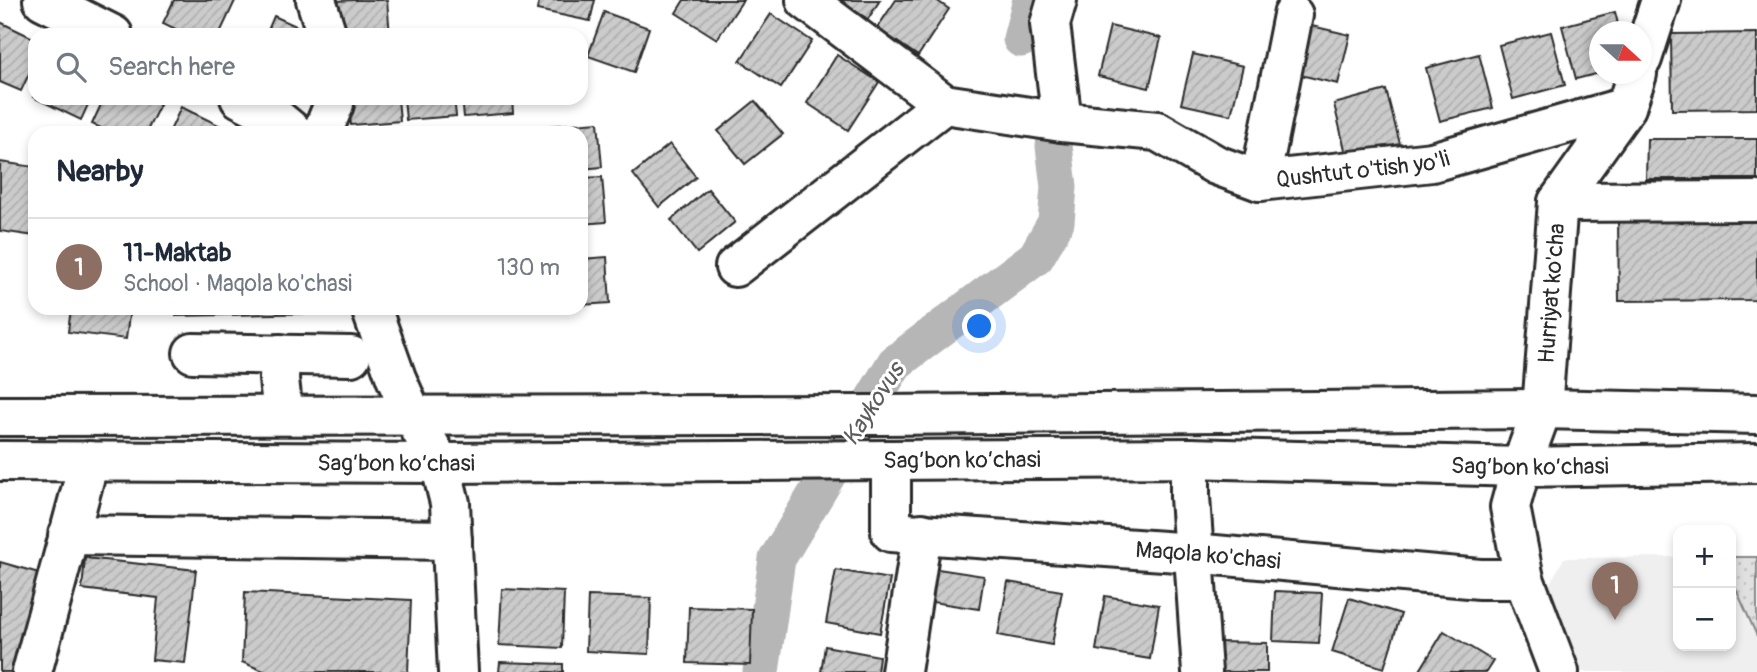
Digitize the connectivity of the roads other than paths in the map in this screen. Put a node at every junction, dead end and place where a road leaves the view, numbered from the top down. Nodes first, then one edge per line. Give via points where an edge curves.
1 (43, 0) edge
2 (316, 0) edge
3 (806, 0) edge
4 (1057, 0) edge
5 (1661, 0) edge
6 (1293, 15) dead end
7 (99, 28) edge
8 (325, 28) edge
9 (1652, 28) edge
10 (1631, 90) edge
11 (944, 104) junction
12 (254, 105) edge
13 (334, 105) edge
14 (1062, 122) junction
15 (286, 126) edge
16 (325, 126) edge
17 (1260, 181) junction
18 (1757, 201) edge
19 (1558, 202) junction
20 (735, 267) dead end
21 (374, 315) edge
22 (193, 353) dead end
23 (280, 354) junction
24 (351, 356) dead end
25 (1542, 409) junction
26 (1757, 414) edge
27 (283, 415) junction
28 (412, 415) junction
29 (0, 416) edge
30 (1190, 458) junction
31 (0, 460) edge
32 (877, 460) junction
33 (89, 461) junction
34 (440, 463) junction
35 (1757, 463) edge
36 (1521, 467) junction
37 (907, 532) junction
38 (68, 535) junction
39 (452, 540) junction
40 (1193, 553) junction
41 (1524, 579) junction
42 (32, 672) edge
43 (458, 672) edge
44 (901, 672) edge
45 (1202, 672) edge
46 (1559, 672) edge

1 - 7 main road
2 - 8 main road
3 - 11 main road
4 - 14 main road via 1051,24
5 - 9 main road
6 - 17 main road
10 - 17 main road, Qushtut o'tish yo'li via 1432,162
10 - 19 main road, Hurriyat ko'cha
11 - 14 main road, Qushtut o'tish yo'li
11 - 20 main road
12 - 15 main road
13 - 16 main road
14 - 17 main road, Qushtut o'tish yo'li via 1157,131 1216,165
18 - 19 main road
19 - 25 main road, Hurriyat ko'cha
21 - 28 main road
22 - 23 main road
23 - 24 main road
23 - 27 main road
25 - 26 main road, Sag’bon ko’chasi
25 - 28 main road, Sag’bon ko’chasi
25 - 36 main road
27 - 28 main road, Sag’bon ko’chasi
27 - 29 main road, Sag’bon ko’chasi
28 - 34 main road
30 - 32 main road, Sag’bon ko’chasi
30 - 36 main road, Sag’bon ko’chasi
30 - 40 main road
31 - 33 main road, Sag’bon ko’chasi
32 - 34 main road, Sag’bon ko’chasi
32 - 37 main road
33 - 34 main road, Sag’bon ko’chasi
33 - 38 main road
34 - 39 main road via 450,503
35 - 36 main road, Sag’bon ko’chasi
36 - 41 main road via 1510,507
37 - 40 main road, Maqola ko'chasi
37 - 44 main road
38 - 39 main road
38 - 42 main road
39 - 43 main road
40 - 41 main road, Maqola ko'chasi
40 - 45 main road
41 - 46 main road

